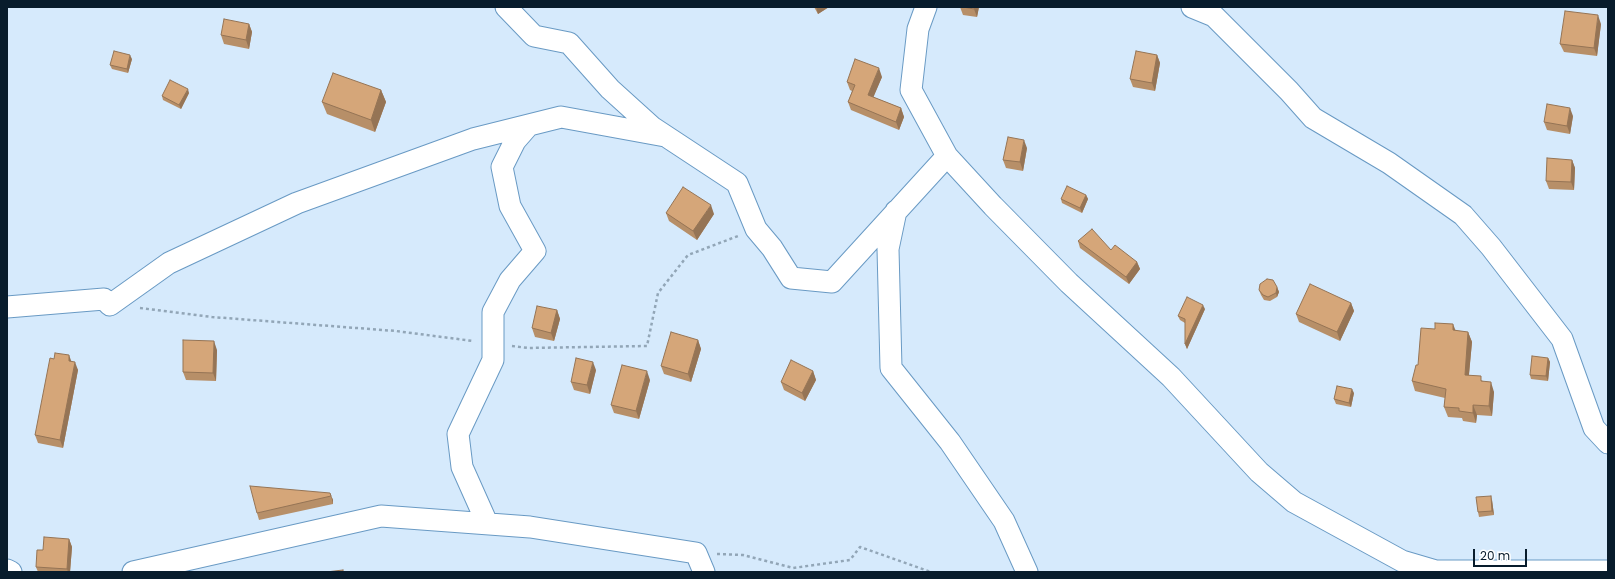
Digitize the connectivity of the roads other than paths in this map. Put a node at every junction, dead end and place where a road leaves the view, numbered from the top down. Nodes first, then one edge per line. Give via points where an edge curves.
1 (506, 7) edge
2 (926, 7) edge
3 (1192, 7) edge
4 (529, 125) junction
5 (664, 136) junction
6 (947, 156) junction
7 (896, 211) junction
8 (7, 307) edge
9 (1608, 443) edge
10 (486, 523) junction
11 (7, 570) edge
12 (1608, 571) edge
13 (11, 572) edge
14 (133, 572) edge
15 (704, 572) edge
16 (1027, 572) edge

1 - 5 street via 534,36 569,43 610,89
2 - 6 street via 918,29 911,90
3 - 9 street via 1214,16 1289,90 1313,118 1390,163 1463,215 1562,339 1594,428
4 - 5 street via 561,117
4 - 8 street via 473,139 297,203 169,263 110,305 104,299
4 - 10 street via 515,141 502,167 510,206 535,251 510,280 493,312 493,360 458,434 462,467
5 - 7 street via 737,183 756,228 791,278 832,282
6 - 7 street
6 - 12 street via 1069,283 1171,377 1260,472 1294,502 1402,561 1436,571
7 - 16 street via 888,249 891,368 950,442 1004,521
10 - 14 street via 381,516
10 - 15 street via 530,526 696,552
11 - 13 street

